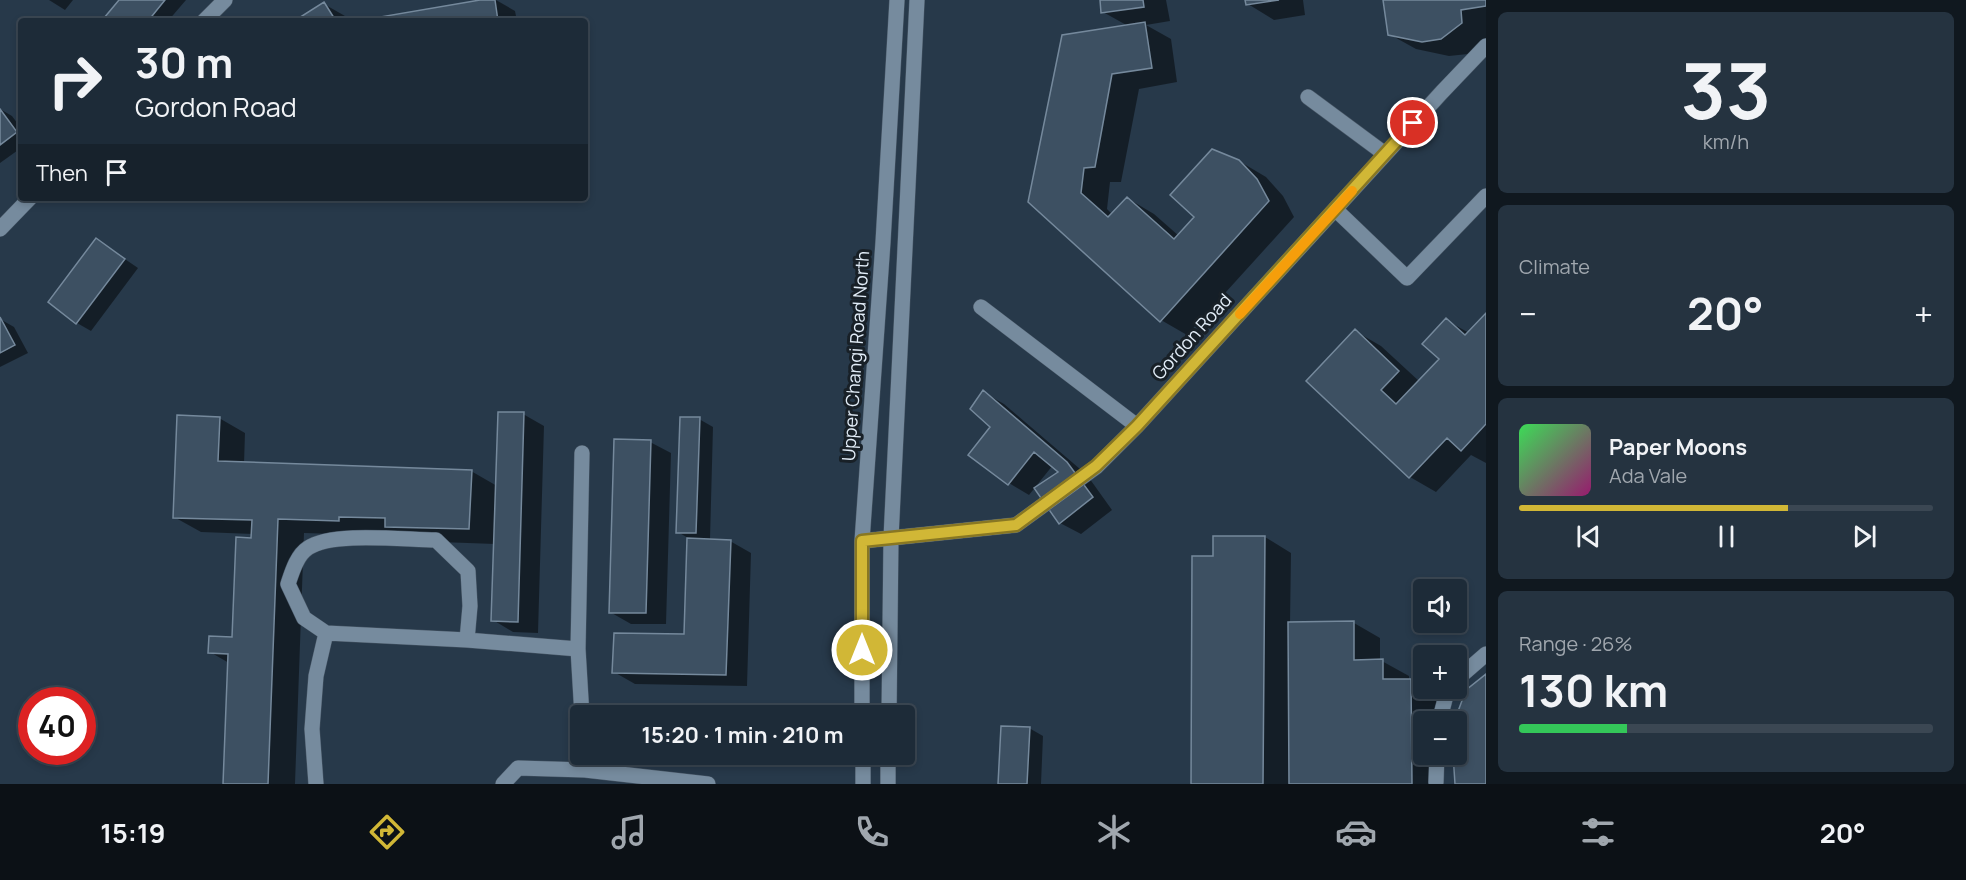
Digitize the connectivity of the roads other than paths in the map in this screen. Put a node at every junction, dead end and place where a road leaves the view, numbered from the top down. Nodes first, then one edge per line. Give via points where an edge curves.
1 (225, 0) edge
2 (897, 0) edge
3 (917, 0) edge
4 (207, 18) edge
5 (1486, 46) edge
6 (1308, 98) dead end
7 (1385, 154) junction
8 (1486, 196) edge
9 (27, 201) edge
10 (1335, 209) junction
11 (0, 229) edge
12 (981, 307) dead end
13 (1137, 426) junction
14 (582, 453) dead end
15 (891, 538) junction
16 (862, 541) junction
17 (326, 633) junction
18 (467, 640) junction
19 (578, 649) junction
20 (1486, 654) edge
21 (1467, 670) edge
22 (581, 705) edge
23 (862, 705) edge
24 (889, 705) edge
25 (570, 763) edge
26 (601, 765) edge
27 (863, 765) edge
28 (888, 765) edge
29 (1437, 765) edge
30 (1436, 782) dead end
31 (889, 783) edge
32 (316, 784) edge
33 (503, 784) edge
34 (708, 784) edge
35 (863, 784) edge

1 - 4 street
2 - 16 street, Upper Changi Road North
3 - 15 street
5 - 7 street, Gordon Road
6 - 7 street
7 - 10 street, Gordon Road
8 - 10 street via 1407,278
9 - 11 street
10 - 13 street, Gordon Road
12 - 13 street
13 - 15 street, Gordon Road via 1096,466 1016,525
14 - 19 street
15 - 16 street, Gordon Road
15 - 24 street
16 - 23 street, Upper Changi Road North
17 - 18 street
17 - 18 street via 304,618 288,584 306,548 343,538 436,540 468,571
17 - 32 street via 315,676 312,729
18 - 19 street
19 - 22 street
20 - 21 street
25 - 33 street via 518,768
26 - 34 street
27 - 35 street
28 - 31 street
29 - 30 street

